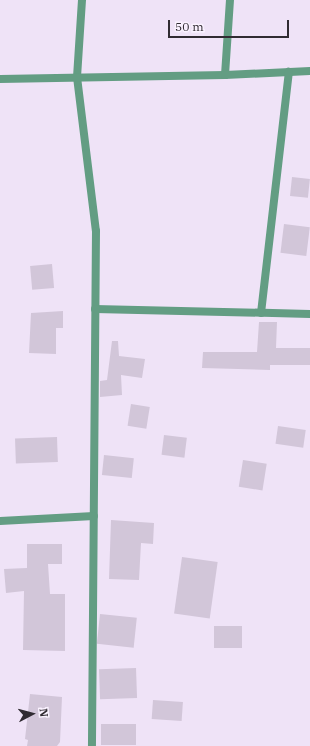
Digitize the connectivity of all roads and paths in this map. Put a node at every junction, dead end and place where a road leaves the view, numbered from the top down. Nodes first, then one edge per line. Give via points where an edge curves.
1 (82, 0) edge
2 (230, 0) edge
3 (310, 71) edge
4 (289, 72) junction
5 (225, 76) junction
6 (77, 77) junction
7 (0, 79) edge
8 (95, 309) junction
9 (261, 313) junction
10 (310, 314) edge
11 (94, 516) junction
12 (0, 521) edge
13 (92, 746) edge

1 - 6 street
2 - 5 street
3 - 4 street
4 - 5 street
4 - 9 street
5 - 6 street
6 - 7 street
6 - 8 street via 96,231
8 - 9 street
8 - 11 street
9 - 10 street
11 - 12 street
11 - 13 street

